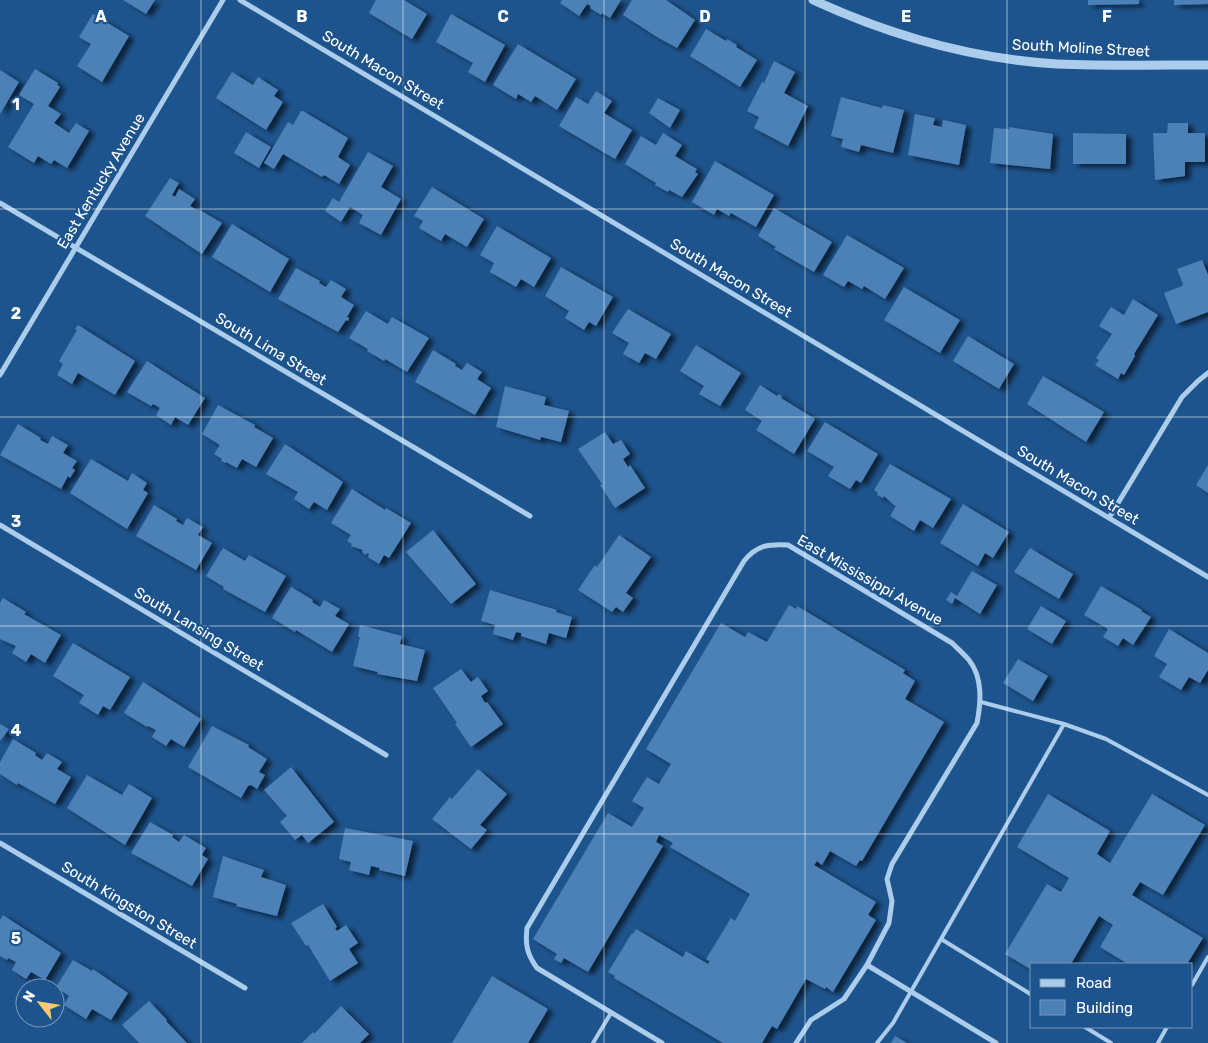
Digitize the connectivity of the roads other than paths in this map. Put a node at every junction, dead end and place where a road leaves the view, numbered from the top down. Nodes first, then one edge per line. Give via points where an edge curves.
1 (223, 0) edge
2 (240, 0) edge
3 (813, 0) edge
4 (1208, 65) edge
5 (0, 203) edge
6 (76, 248) junction
7 (1208, 374) edge
8 (0, 375) edge
9 (530, 516) dead end
10 (1109, 518) junction
11 (0, 525) edge
12 (1208, 577) edge
13 (981, 702) junction
14 (1064, 724) junction
15 (386, 755) dead end
16 (1208, 795) edge
17 (0, 843) edge
18 (941, 939) junction
19 (1208, 957) edge
20 (867, 965) junction
21 (1193, 983) edge
22 (245, 988) dead end
23 (910, 991) junction
24 (1030, 994) edge
25 (611, 1013) junction
26 (1087, 1028) edge
27 (1166, 1028) edge
28 (1108, 1042) edge
29 (593, 1043) edge
30 (662, 1043) edge
31 (796, 1043) edge
32 (877, 1043) edge
33 (996, 1043) edge
34 (1158, 1043) edge

1 - 6 street, East Kentucky Avenue
2 - 10 street, South Macon Street
3 - 4 street, South Moline Street via 848,16 916,39 985,55 1056,64
5 - 6 street, South Lima Street
6 - 8 street, East Kentucky Avenue
6 - 9 street, South Lima Street
7 - 10 street via 1182,397
10 - 12 street, South Macon Street
11 - 15 street, South Lansing Street
13 - 14 lane
13 - 20 street, East Mississippi Avenue via 977,723 892,864 887,879 892,901 889,923
13 - 25 street, East Mississippi Avenue via 978,680 969,660 952,643 788,546 770,544 750,554 527,928 525,943 528,956 537,968
14 - 16 lane via 1106,739
14 - 18 lane
17 - 22 street, South Kingston Street
18 - 23 lane
18 - 24 lane
19 - 21 lane
20 - 23 street
20 - 31 street, East Mississippi Avenue via 844,999 811,1020
23 - 32 lane via 893,1023
23 - 33 street
25 - 29 lane
25 - 30 street, East Mississippi Avenue
26 - 28 lane
27 - 34 lane

